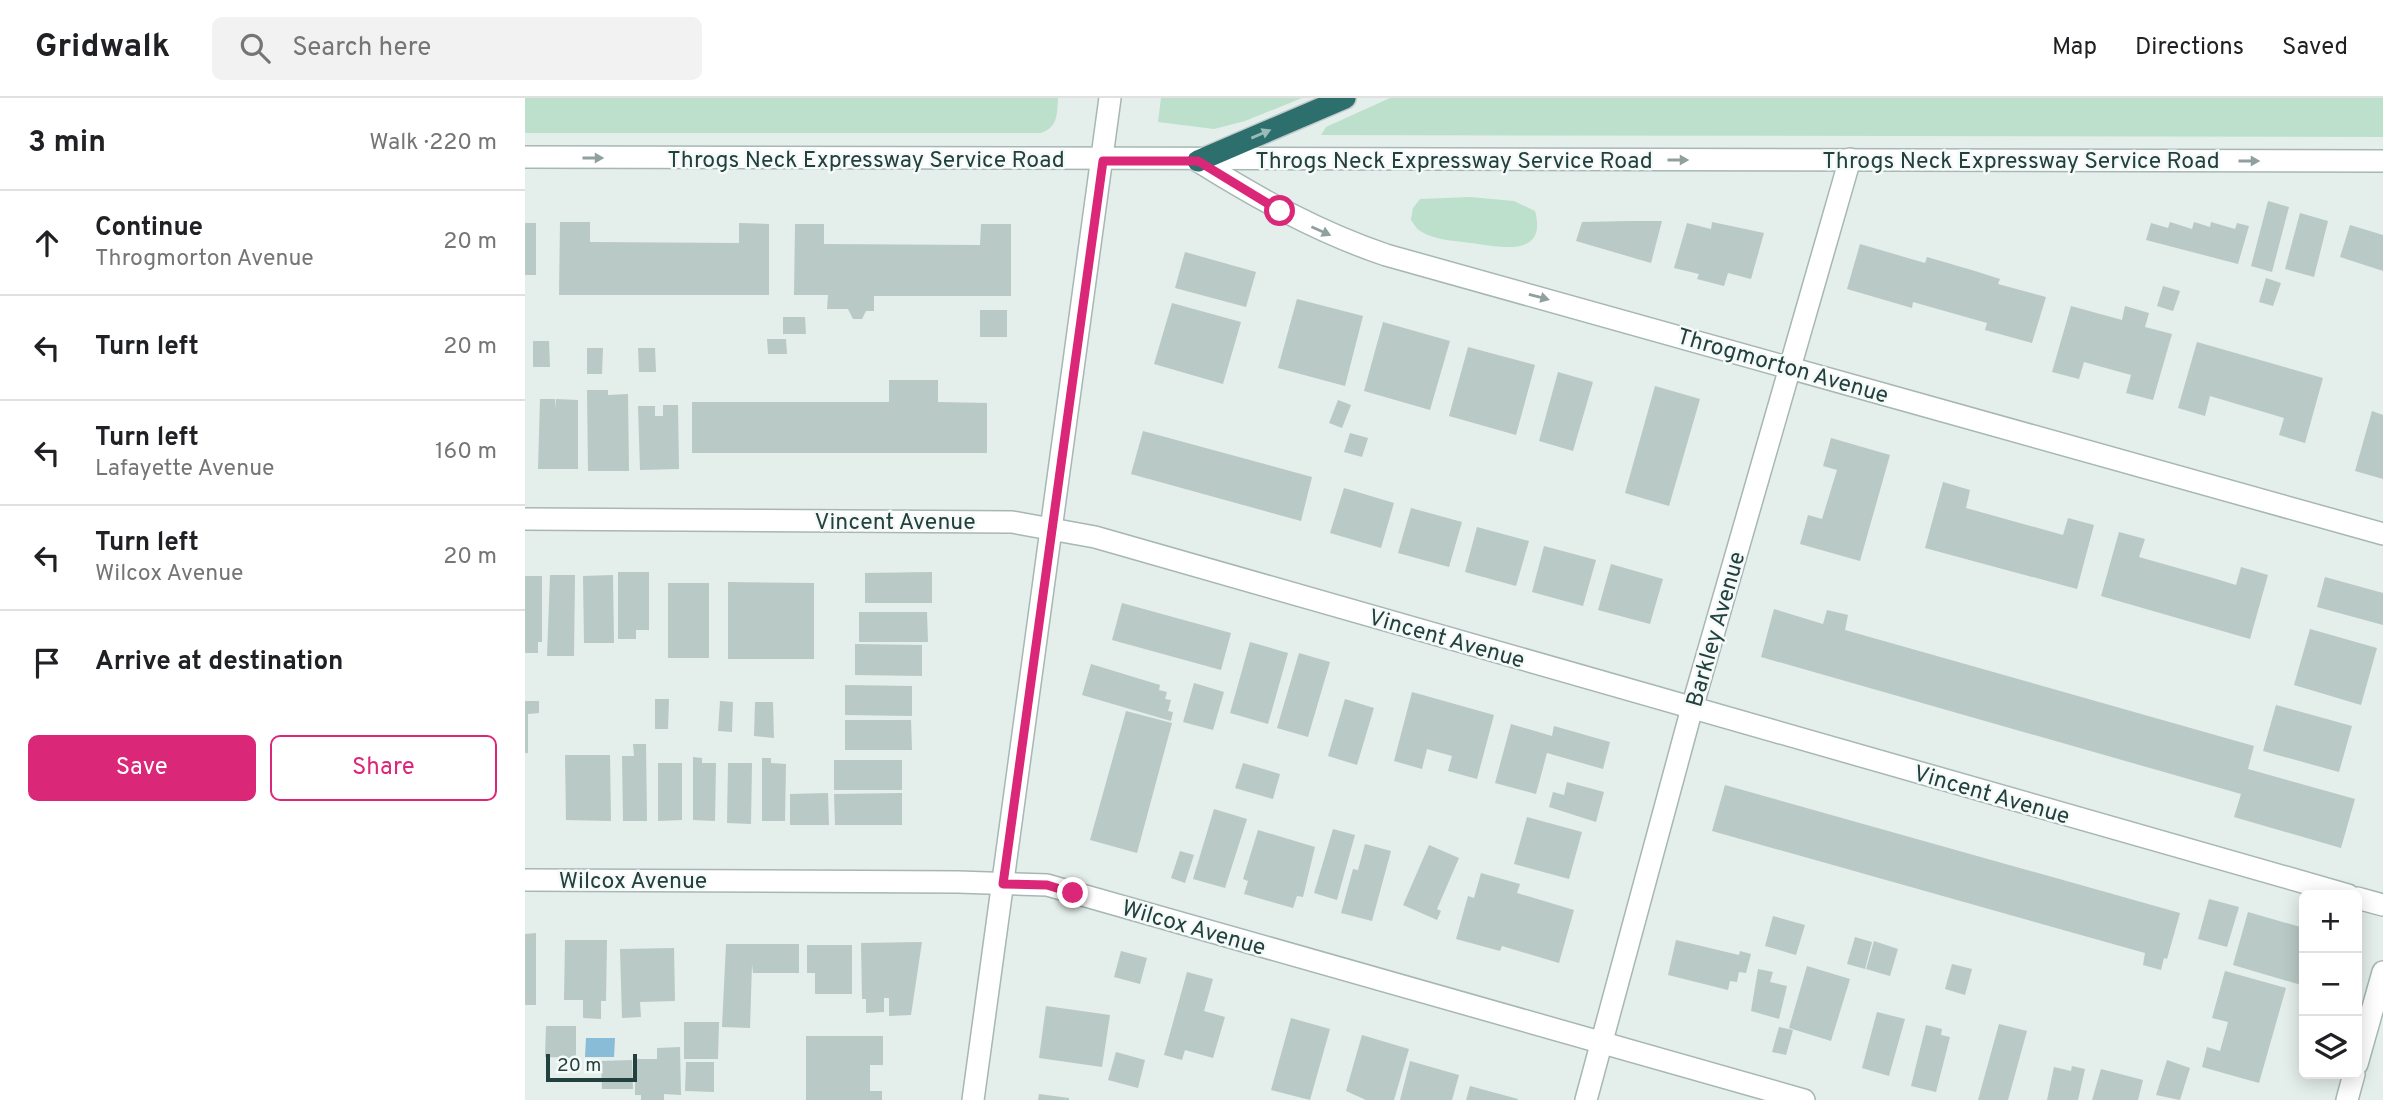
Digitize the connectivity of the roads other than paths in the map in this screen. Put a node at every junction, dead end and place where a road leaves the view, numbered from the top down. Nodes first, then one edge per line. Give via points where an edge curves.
1 (1110, 98) edge
2 (1345, 98) edge
3 (525, 158) edge
4 (1850, 159) junction
5 (1103, 161) junction
6 (1198, 161) junction
7 (2383, 161) edge
8 (1790, 367) junction
9 (525, 519) edge
10 (1052, 528) junction
11 (2383, 534) edge
12 (1692, 708) junction
13 (525, 880) edge
14 (1003, 884) junction
15 (2330, 890) edge
16 (2362, 899) edge
17 (2383, 905) edge
18 (2383, 972) edge
19 (1603, 1043) junction
20 (2362, 1046) edge
21 (2353, 1079) edge
22 (973, 1100) edge
23 (1587, 1100) edge
24 (1804, 1100) edge
25 (2347, 1100) edge

1 - 5 street
6 -> 2 highway
3 -> 5 street, Throgs Neck Expressway Service Road
6 -> 4 street, Throgs Neck Expressway Service Road
4 -> 7 street, Throgs Neck Expressway Service Road
4 - 8 street, Barkley Avenue
5 - 6 street, Throgs Neck Expressway Service Road
5 - 10 street
6 -> 8 street, Throgmorton Avenue via 1280,211 1360,246
8 - 11 street, Throgmorton Avenue
8 - 12 street, Barkley Avenue
9 - 10 street, Vincent Avenue via 1012,522
10 - 12 street, Vincent Avenue
10 - 14 street
12 - 15 street, Vincent Avenue
12 - 19 street, Barkley Avenue
13 - 14 street, Wilcox Avenue
14 - 19 street, Wilcox Avenue via 1047,885
14 - 22 street
16 - 17 street
18 - 20 street
19 - 23 street, Barkley Avenue
19 - 24 street, Wilcox Avenue
21 - 25 street

